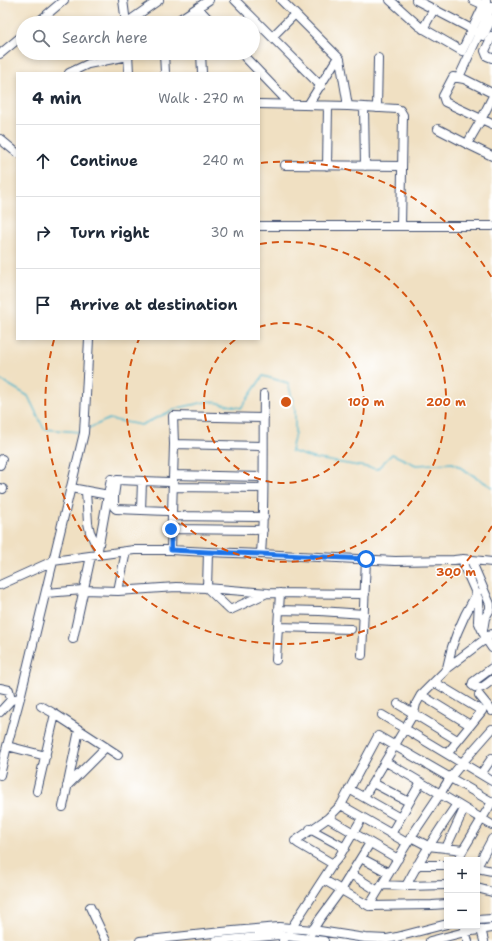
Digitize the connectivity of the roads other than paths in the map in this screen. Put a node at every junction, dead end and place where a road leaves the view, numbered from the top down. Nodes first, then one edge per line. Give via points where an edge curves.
1 (64, 0) edge
2 (123, 0) edge
3 (159, 0) edge
4 (209, 0) edge
5 (235, 0) edge
6 (281, 0) edge
7 (390, 0) edge
8 (416, 0) edge
9 (473, 0) edge
10 (489, 5) edge
11 (198, 8) junction
12 (434, 9) junction
13 (295, 14) junction
14 (45, 16) edge
15 (125, 16) edge
16 (136, 16) edge
17 (185, 16) edge
18 (199, 16) edge
19 (205, 16) edge
20 (251, 16) edge
21 (492, 19) edge
22 (260, 25) edge
23 (423, 29) junction
24 (482, 34) edge
25 (272, 37) junction
26 (16, 41) edge
27 (474, 44) junction
28 (462, 51) junction
29 (0, 54) edge
30 (338, 57) junction
31 (378, 58) dead end
32 (492, 58) edge
33 (105, 60) edge
34 (130, 60) edge
35 (164, 60) edge
36 (201, 60) edge
37 (248, 60) edge
38 (82, 70) edge
39 (129, 72) edge
40 (165, 72) edge
41 (202, 72) edge
42 (259, 72) edge
43 (260, 73) edge
44 (460, 76) junction
45 (321, 86) junction
46 (492, 93) edge
47 (492, 98) edge
48 (260, 104) edge
49 (290, 104) junction
50 (308, 105) junction
51 (328, 106) junction
52 (348, 106) junction
53 (364, 107) junction
54 (377, 108) junction
55 (481, 120) junction
56 (492, 124) edge
57 (438, 129) dead end
58 (0, 139) edge
59 (467, 144) junction
60 (16, 153) edge
61 (492, 156) edge
62 (286, 165) dead end
63 (328, 166) junction
64 (365, 166) junction
65 (402, 166) junction
66 (260, 226) edge
67 (401, 226) junction
68 (492, 226) edge
69 (89, 340) edge
70 (264, 394) dead end
71 (264, 418) junction
72 (174, 444) junction
73 (263, 446) junction
74 (173, 475) junction
75 (219, 476) junction
76 (263, 477) junction
77 (111, 478) dead end
78 (142, 481) junction
79 (171, 485) junction
80 (71, 488) junction
81 (219, 488) junction
82 (263, 488) junction
83 (86, 491) junction
84 (111, 496) junction
85 (141, 510) junction
86 (169, 514) junction
87 (218, 517) junction
88 (264, 517) junction
89 (171, 529) junction
90 (218, 530) junction
91 (263, 530) junction
92 (171, 550) junction
93 (126, 551) junction
94 (208, 552) junction
95 (95, 553) junction
96 (261, 554) junction
97 (366, 559) junction
98 (53, 561) junction
99 (492, 562) edge
100 (468, 563) junction
101 (492, 566) edge
102 (0, 585) edge
103 (207, 588) junction
104 (83, 590) junction
105 (118, 591) junction
106 (46, 593) junction
107 (268, 593) junction
108 (280, 593) junction
109 (477, 593) junction
110 (365, 594) junction
111 (489, 601) junction
112 (278, 610) junction
113 (364, 614) junction
114 (278, 627) junction
115 (351, 629) dead end
116 (483, 630) junction
117 (489, 636) edge
118 (73, 639) dead end
119 (492, 648) edge
120 (362, 655) dead end
121 (276, 660) dead end
122 (447, 668) junction
123 (492, 668) edge
124 (492, 680) edge
125 (434, 682) junction
126 (0, 688) edge
127 (9, 690) junction
128 (421, 695) junction
129 (480, 695) dead end
130 (20, 698) junction
131 (11, 700) junction
132 (398, 704) dead end
133 (41, 706) dead end
134 (492, 711) edge
135 (0, 712) edge
136 (55, 714) junction
137 (414, 714) junction
138 (382, 715) dead end
139 (470, 725) junction
140 (405, 728) junction
141 (492, 729) edge
142 (79, 730) junction
143 (457, 740) junction
144 (6, 746) junction
145 (395, 746) junction
146 (106, 747) junction
147 (447, 754) junction
148 (118, 755) dead end
149 (46, 756) junction
150 (492, 758) edge
151 (386, 762) junction
152 (462, 763) junction
153 (481, 774) junction
154 (0, 775) edge
155 (450, 778) junction
156 (492, 781) edge
157 (421, 782) junction
158 (373, 783) junction
159 (67, 786) junction
160 (349, 789) junction
161 (37, 791) dead end
162 (440, 794) junction
163 (364, 797) junction
164 (409, 802) junction
165 (492, 802) edge
166 (457, 804) junction
167 (341, 805) junction
168 (63, 807) dead end
169 (464, 809) junction
170 (328, 818) junction
171 (362, 818) junction
172 (400, 818) junction
173 (481, 819) junction
174 (492, 825) edge
175 (310, 830) junction
176 (353, 833) junction
177 (391, 834) junction
178 (492, 839) edge
179 (409, 840) junction
180 (370, 843) junction
181 (428, 846) junction
182 (345, 848) junction
183 (446, 848) junction
184 (463, 850) junction
185 (460, 857) edge
186 (361, 858) junction
187 (398, 859) junction
188 (480, 861) edge
189 (333, 864) junction
190 (417, 865) junction
191 (444, 865) edge
192 (480, 868) edge
193 (492, 871) edge
194 (389, 873) junction
195 (351, 874) junction
196 (324, 880) junction
197 (444, 885) edge
198 (406, 886) junction
199 (380, 888) junction
200 (480, 889) edge
201 (341, 890) junction
202 (492, 892) edge
203 (444, 904) edge
204 (369, 906) junction
205 (90, 907) dead end
206 (492, 919) edge
207 (480, 920) edge
208 (444, 925) edge
209 (292, 928) junction
210 (492, 928) edge
211 (446, 929) edge
212 (465, 929) edge
213 (480, 929) joint
214 (317, 931) junction
215 (251, 933) junction
216 (208, 937) edge
217 (285, 938) edge
218 (447, 939) edge
219 (307, 940) edge
220 (106, 941) edge
221 (140, 941) edge
222 (216, 941) edge
223 (321, 941) edge
224 (430, 941) edge
225 (468, 941) edge
226 (484, 941) edge

1 - 14 street
2 - 15 street
3 - 16 street
4 - 11 street
5 - 20 street
6 - 13 street
7 - 23 street
8 - 12 street
9 - 10 street
10 - 24 street
11 - 17 street
11 - 18 street
11 - 19 street
12 - 23 street
12 - 24 street
13 - 25 street
13 - 30 street
21 - 24 street
22 - 25 street
23 - 28 street
24 - 27 street
24 - 28 street
24 - 32 street via 485,51
24 - 44 street
25 - 45 street
26 - 29 street
27 - 28 street
27 - 44 street
30 - 45 street
30 - 52 street
31 - 54 street
33 - 38 street via 88,64
34 - 39 street
35 - 40 street
36 - 41 street
37 - 42 street
43 - 49 street
44 - 46 street
44 - 55 street via 443,96 445,102
45 - 50 street
47 - 55 street
48 - 49 street
49 - 50 street
50 - 51 street
51 - 52 street
51 - 63 street
52 - 53 street
53 - 54 street
53 - 64 street
54 - 65 street via 397,109 402,112
55 - 56 street
55 - 59 street
57 - 59 street
58 - 60 street
59 - 61 street
62 - 63 street
63 - 64 street
64 - 65 street
65 - 67 street
66 - 67 street
67 - 68 street
69 - 80 street via 84,430
70 - 71 street
71 - 72 street via 173,416
71 - 73 street
72 - 73 street
72 - 74 street
73 - 76 street
74 - 75 street
74 - 79 street
75 - 76 street
75 - 81 street
76 - 82 street
77 - 84 street
78 - 79 street
78 - 84 street via 117,480
78 - 85 street
79 - 81 street
79 - 86 street
80 - 83 street
80 - 98 street
81 - 82 street
82 - 88 street
83 - 84 street
83 - 95 street via 88,523
84 - 85 street via 116,509
84 - 95 street
85 - 86 street
86 - 87 street
86 - 89 street
87 - 88 street
87 - 90 street
88 - 91 street
89 - 90 street
89 - 92 street
90 - 91 street
91 - 96 street
92 - 93 street
92 - 94 street
93 - 95 street
93 - 105 street
94 - 96 street
94 - 103 street
95 - 98 street
95 - 104 street
96 - 97 street
97 - 100 street via 454,560
97 - 110 street
98 - 102 street
98 - 106 street
99 - 100 street
100 - 101 street
100 - 109 street
100 - 111 street
103 - 105 street via 176,587
103 - 107 street
103 - 107 street via 230,610
104 - 105 street
104 - 106 street
104 - 118 street
106 - 130 street
107 - 108 street
108 - 110 street
108 - 112 street
109 - 111 street
109 - 116 street via 478,621
109 - 122 street via 457,633
110 - 113 street
111 - 116 street
112 - 113 street
112 - 114 street
113 - 120 street
114 - 115 street
114 - 121 street
116 - 117 street
117 - 119 street
117 - 122 street
122 - 125 street
123 - 124 street via 472,685 480,688
125 - 128 street
125 - 139 street via 482,711
126 - 127 street
127 - 130 street
127 - 131 street
128 - 137 street
128 - 139 street
129 - 134 street
130 - 131 street
130 - 144 street
131 - 135 street
132 - 137 street
133 - 136 street
136 - 142 street
136 - 149 street
137 - 140 street
137 - 143 street
138 - 140 street
139 - 143 street
140 - 145 street
140 - 147 street
141 - 152 street
142 - 146 street
142 - 159 street
143 - 147 street
144 - 149 street
144 - 154 street
145 - 151 street
145 - 155 street
145 - 160 street via 378,736
146 - 148 street
146 - 159 street
147 - 152 street
149 - 161 street
150 - 153 street
151 - 157 street
151 - 158 street
152 - 153 street
152 - 155 street
153 - 156 street
155 - 162 street
155 - 165 street
157 - 162 street
157 - 164 street
158 - 163 street
158 - 164 street
159 - 168 street
160 - 163 street
160 - 167 street
162 - 166 street
162 - 179 street
163 - 172 street
164 - 172 street
165 - 173 street
166 - 169 street
166 - 181 street
167 - 170 street
167 - 171 street
169 - 173 street
169 - 183 street
170 - 175 street
170 - 176 street
171 - 176 street
171 - 177 street
172 - 177 street
173 - 174 street
173 - 184 street
175 - 182 street
175 - 189 street via 296,841
176 - 180 street
176 - 182 street
177 - 179 street
178 - 188 street
179 - 181 street
179 - 187 street
180 - 186 street
180 - 187 street
181 - 183 street
181 - 190 street
182 - 189 street
183 - 184 street
184 - 185 street
186 - 194 street
186 - 195 street
187 - 194 street
189 - 196 street
190 - 191 street
190 - 198 street
192 - 193 street
194 - 199 street
195 - 199 street
195 - 201 street
196 - 201 street
196 - 209 street
197 - 198 street
198 - 199 street
199 - 204 street
200 - 202 street
201 - 204 street
201 - 214 street
203 - 204 street
205 - 220 street
206 - 207 street
208 - 214 street via 388,939
209 - 214 street
209 - 215 street via 278,927
209 - 217 street
210 - 213 street
211 - 218 street
212 - 218 street
212 - 225 street
213 - 226 street
214 - 219 street
215 - 216 street
215 - 217 street via 279,935
215 - 222 street
216 - 221 street
217 - 219 street
218 - 224 street
219 - 223 street

